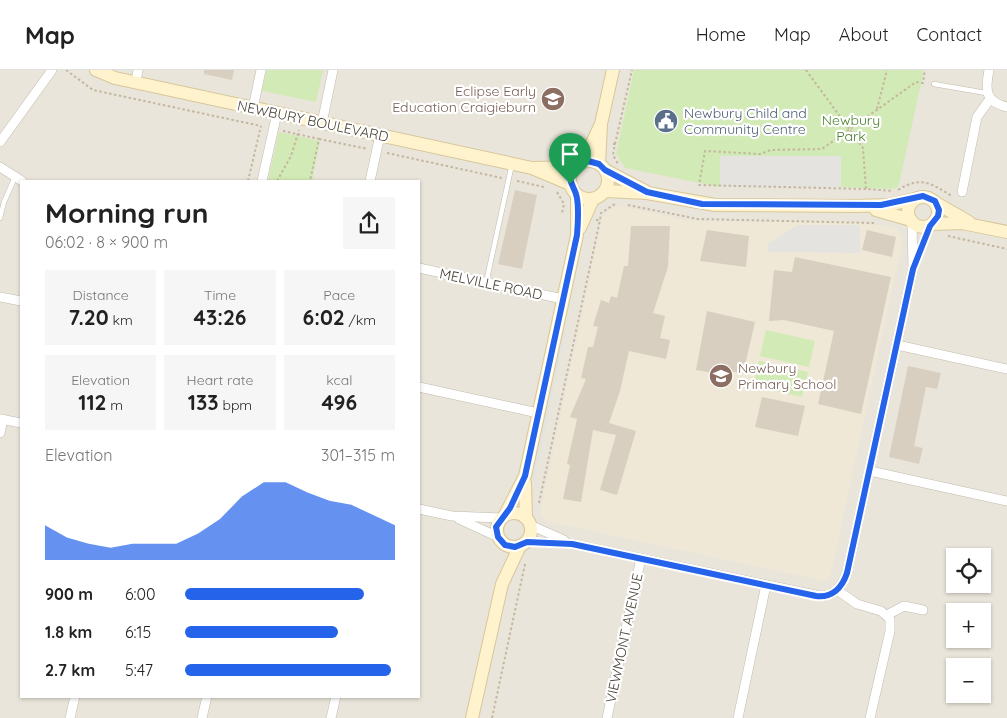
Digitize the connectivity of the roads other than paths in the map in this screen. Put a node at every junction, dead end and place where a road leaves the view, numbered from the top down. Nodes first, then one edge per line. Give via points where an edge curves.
1 (52, 70) edge
2 (96, 70) edge
3 (261, 70) edge
4 (333, 70) edge
5 (613, 70) edge
6 (989, 70) edge
7 (137, 76) edge
8 (934, 84) dead end
9 (988, 96) junction
10 (1007, 107) edge
11 (254, 108) junction
12 (277, 113) junction
13 (322, 122) junction
14 (601, 124) junction
15 (380, 135) junction
16 (0, 142) edge
17 (512, 163) junction
18 (579, 165) junction
19 (0, 167) edge
20 (602, 167) junction
21 (532, 168) junction
22 (18, 179) edge
23 (262, 180) edge
24 (370, 180) edge
25 (574, 189) junction
26 (605, 191) junction
27 (647, 192) junction
28 (962, 192) dead end
29 (593, 199) junction
30 (914, 200) junction
31 (936, 204) junction
32 (856, 206) junction
33 (0, 218) edge
34 (911, 221) junction
35 (931, 225) junction
36 (976, 225) junction
37 (1007, 232) edge
38 (577, 235) junction
39 (420, 268) edge
40 (913, 269) junction
41 (486, 283) junction
42 (0, 297) edge
43 (563, 300) junction
44 (20, 302) edge
45 (897, 345) junction
46 (1007, 369) edge
47 (420, 387) edge
48 (538, 413) junction
49 (2, 419) edge
50 (20, 423) edge
51 (0, 433) edge
52 (870, 471) junction
53 (525, 476) junction
54 (1007, 501) edge
55 (420, 509) edge
56 (452, 516) junction
57 (503, 516) junction
58 (528, 522) junction
59 (500, 540) junction
60 (523, 544) junction
61 (572, 544) junction
62 (641, 558) junction
63 (502, 584) junction
64 (766, 585) junction
65 (837, 590) junction
66 (923, 610) dead end
67 (887, 615) junction
68 (75, 698) edge
69 (207, 698) edge
70 (336, 698) edge
71 (70, 718) edge
72 (202, 718) edge
73 (331, 718) edge
74 (472, 718) edge
75 (607, 718) edge
76 (738, 718) edge
77 (870, 718) edge

1 - 16 street
2 - 7 street, NEWBURY BOULEVARD via 115,78
3 - 11 street
4 - 13 street
5 - 14 street
6 - 9 street
7 - 11 street, NEWBURY BOULEVARD
8 - 9 lane
9 - 10 street
9 - 28 street via 977,117
11 - 12 street, NEWBURY BOULEVARD
12 - 13 street, NEWBURY BOULEVARD
12 - 23 street
13 - 15 street, NEWBURY BOULEVARD
14 - 18 street
14 - 20 street
15 - 17 street, NEWBURY BOULEVARD
15 - 24 street
17 - 21 street, NEWBURY BOULEVARD
17 - 41 lane
18 - 20 street
18 - 21 street, NEWBURY BOULEVARD
18 - 25 street via 570,178
19 - 22 street
20 - 26 street via 608,181
20 - 27 street
21 - 25 street, NEWBURY BOULEVARD
22 - 33 lane via 4,202
25 - 29 street
25 - 38 street
26 - 27 street
26 - 29 street
27 - 32 street via 715,205
29 - 38 street
30 - 31 street via 926,196
30 - 32 street
30 - 34 street via 908,208
31 - 35 street via 938,216
31 - 36 street
32 - 34 street
34 - 35 street via 921,227
34 - 40 street
35 - 36 street
35 - 40 street
36 - 37 street
38 - 43 street
39 - 41 street, MELVILLE ROAD
40 - 45 street
41 - 43 street, MELVILLE ROAD
42 - 44 street
43 - 48 street
45 - 46 street
45 - 52 street
47 - 48 street
48 - 53 street
49 - 50 street
49 - 51 street
52 - 54 street
52 - 65 street via 847,573
53 - 57 street
53 - 58 street
55 - 56 street
56 - 57 street
56 - 59 street
57 - 58 street via 514,512
57 - 59 street via 496,527
58 - 60 street via 530,534
58 - 61 street
59 - 60 street via 510,547
59 - 63 street
60 - 61 street
60 - 63 street
61 - 62 street
62 - 64 street
62 - 75 street, VIEWMONT AVENUE
63 - 74 street
64 - 65 street via 820,596
64 - 76 street
65 - 67 street via 858,604
66 - 67 street via 904,606
67 - 77 street via 890,631
68 - 71 street
69 - 72 street
70 - 73 street

